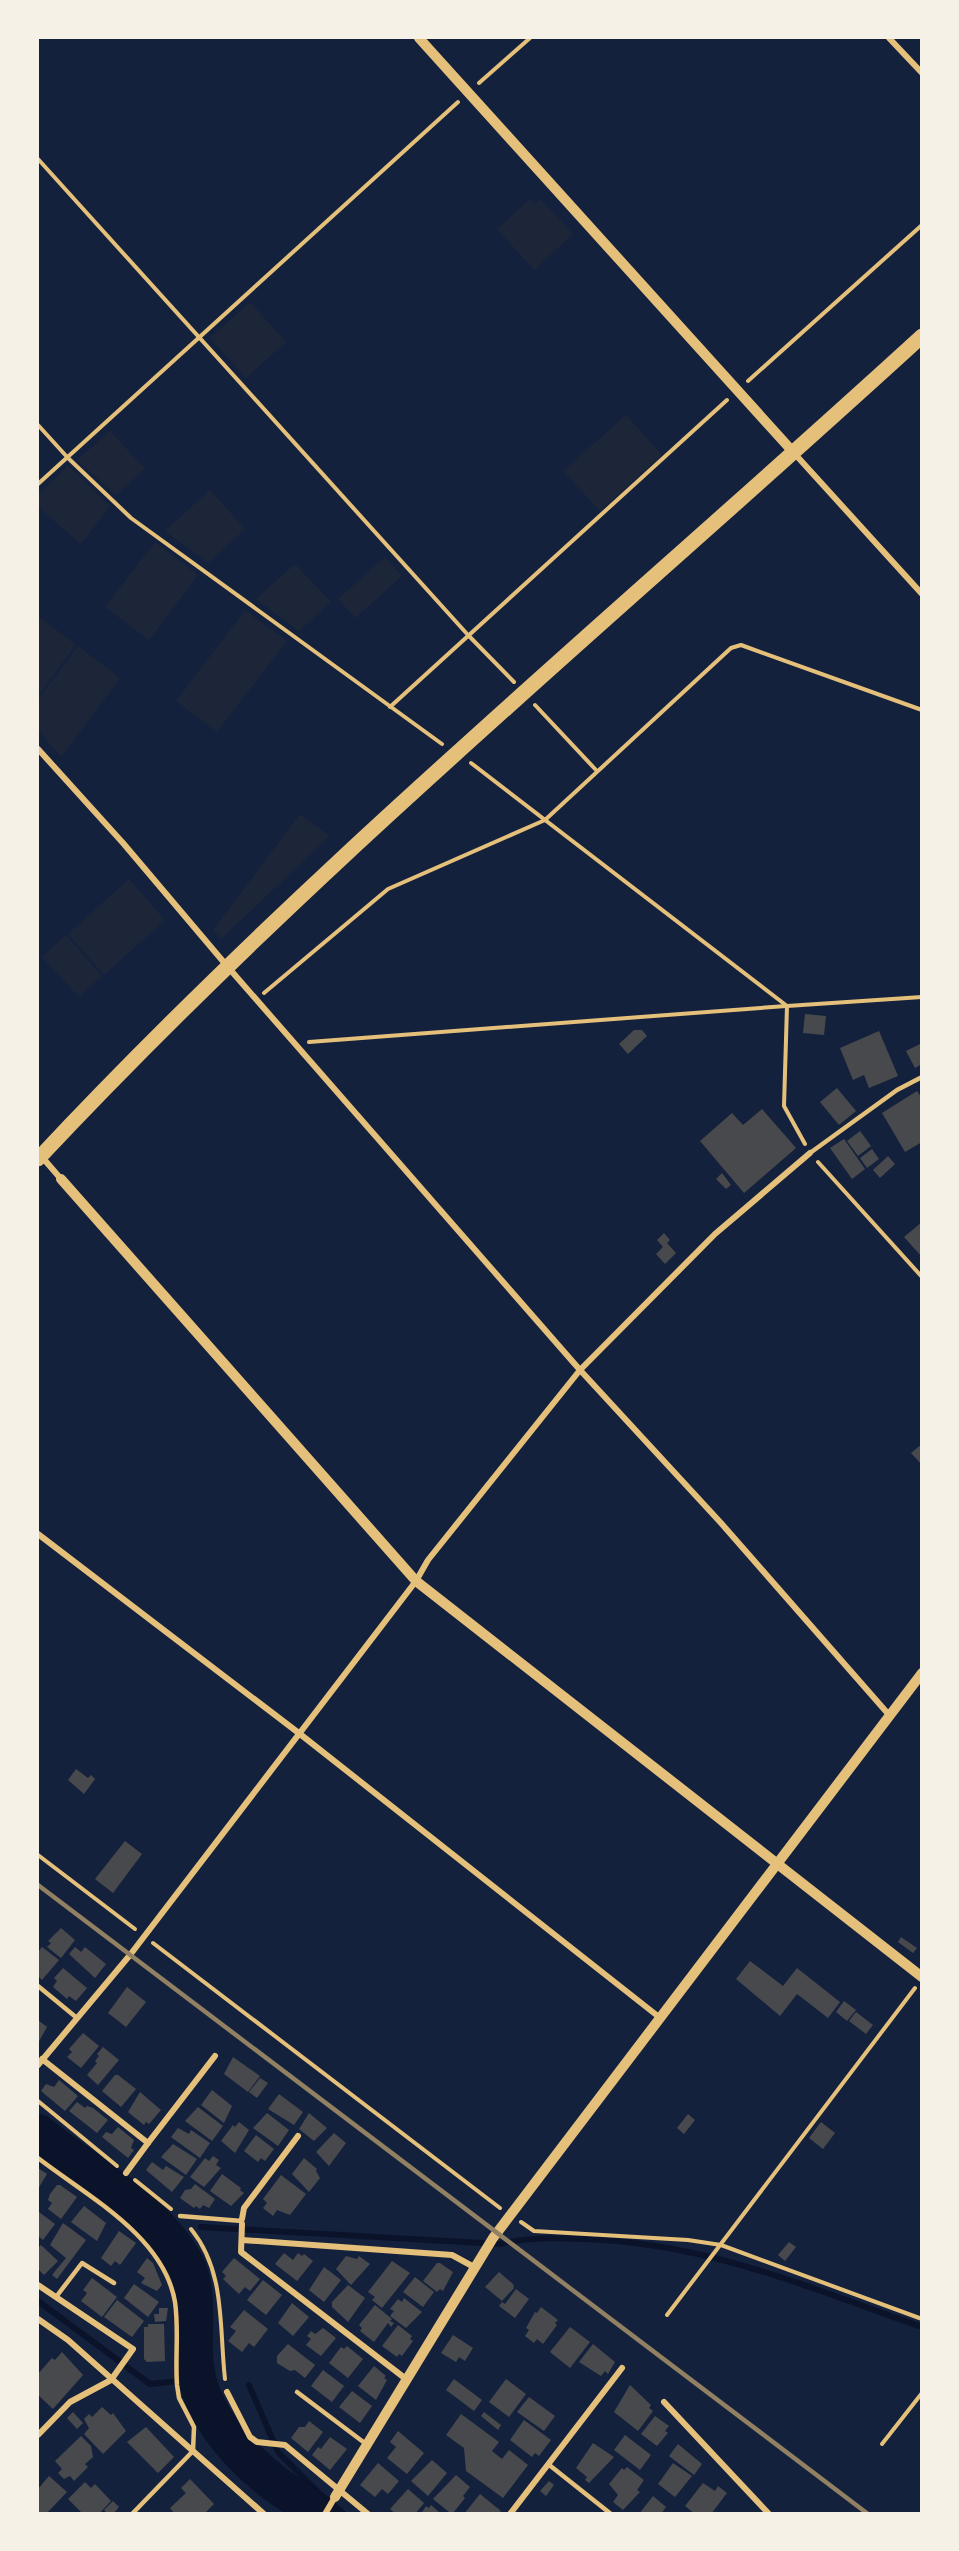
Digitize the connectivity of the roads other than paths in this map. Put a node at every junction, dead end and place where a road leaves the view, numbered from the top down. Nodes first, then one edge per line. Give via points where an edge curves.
1 (419, 38) edge
2 (889, 38) edge
3 (921, 73) edge
4 (921, 336) edge
5 (794, 453) junction
6 (921, 594) edge
7 (38, 749) edge
8 (227, 966) junction
9 (921, 1077) edge
10 (810, 1153) joint
11 (38, 1156) edge
12 (61, 1179) joint
13 (580, 1370) junction
14 (38, 1534) edge
15 (416, 1581) junction
16 (921, 1673) edge
17 (890, 1716) junction
18 (300, 1734) junction
19 (775, 1865) junction
20 (921, 1978) edge
21 (38, 1986) edge
22 (659, 2017) junction
23 (77, 2018) junction
24 (214, 2056) dead end
25 (40, 2062) edge
26 (298, 2136) dead end
27 (148, 2143) junction
28 (38, 2158) edge
29 (126, 2173) road end
30 (180, 2216) road end
31 (242, 2222) junction
32 (242, 2238) junction
33 (474, 2267) junction
34 (114, 2283) dead end
35 (38, 2285) edge
36 (56, 2297) junction
37 (38, 2319) edge
38 (622, 2368) dead end
39 (406, 2379) junction
40 (111, 2380) junction
41 (227, 2392) road end
42 (297, 2392) dead end
43 (664, 2402) dead end
44 (38, 2435) edge
45 (366, 2444) junction
46 (193, 2451) junction
47 (548, 2464) junction
48 (338, 2494) junction
49 (132, 2514) edge
50 (264, 2514) edge
51 (325, 2514) edge
52 (368, 2514) edge
53 (510, 2514) edge
54 (611, 2514) edge
55 (770, 2514) edge

1 - 5 street
2 - 3 street
4 - 5 main road
5 - 6 street
5 - 8 main road
7 - 8 street
8 - 11 main road
8 - 13 street
9 - 10 lane
10 - 13 street via 715,1234
11 - 12 street
12 - 15 street
13 - 15 street via 428,1560
13 - 17 street
14 - 18 street
15 - 18 street
15 - 19 street
16 - 17 street
17 - 19 street
18 - 22 street
18 - 23 street
19 - 20 street
19 - 22 street
21 - 23 lane
22 - 33 street
23 - 25 street
24 - 27 street
25 - 27 street
26 - 31 street via 244,2208
27 - 29 street
28 - 46 lane via 132,2229 165,2270 175,2301 179,2398 194,2427
30 - 31 lane
31 - 32 street
32 - 33 street via 452,2255
32 - 39 street via 241,2252
33 - 39 street
34 - 36 lane via 82,2263
35 - 36 street
36 - 40 street via 134,2349
37 - 40 street via 68,2340
38 - 47 street
39 - 45 street
40 - 44 street via 70,2402
40 - 46 street
41 - 48 street via 250,2438 285,2445
42 - 45 lane
43 - 55 street
45 - 48 street
46 - 49 lane
46 - 50 street
47 - 53 street
47 - 54 lane
48 - 51 street
48 - 52 street

